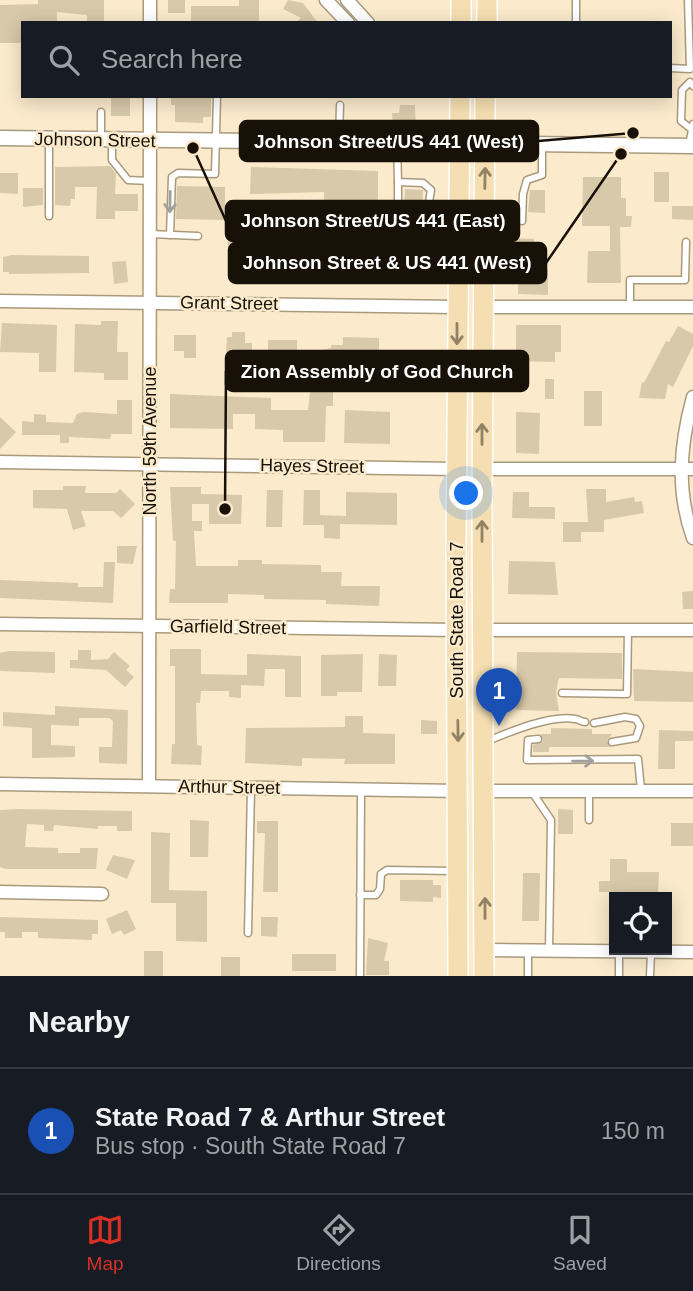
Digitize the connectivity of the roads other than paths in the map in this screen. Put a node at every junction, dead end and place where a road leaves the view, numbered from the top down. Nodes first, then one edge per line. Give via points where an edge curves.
1 (150, 0) edge
2 (326, 0) edge
3 (347, 0) edge
4 (461, 0) edge
5 (487, 0) edge
6 (576, 0) edge
7 (688, 0) edge
8 (150, 21) edge
9 (346, 21) edge
10 (366, 21) edge
11 (461, 21) edge
12 (487, 21) edge
13 (576, 21) edge
14 (672, 68) edge
15 (691, 72) edge
16 (691, 84) edge
17 (150, 98) edge
18 (217, 98) edge
19 (460, 98) edge
20 (485, 98) edge
21 (340, 105) dead end
22 (101, 113) dead end
23 (692, 126) edge
24 (0, 138) edge
25 (49, 139) junction
26 (107, 140) junction
27 (150, 140) junction
28 (216, 141) junction
29 (339, 142) junction
30 (397, 143) junction
31 (459, 144) junction
32 (485, 144) junction
33 (542, 145) junction
34 (691, 146) edge
35 (150, 181) junction
36 (398, 182) junction
37 (398, 212) dead end
38 (48, 216) dead end
39 (522, 221) dead end
40 (425, 227) dead end
41 (149, 234) junction
42 (170, 235) junction
43 (198, 236) dead end
44 (686, 242) dead end
45 (0, 301) edge
46 (149, 302) junction
47 (457, 307) junction
48 (483, 307) junction
49 (630, 307) junction
50 (693, 307) edge
51 (693, 397) edge
52 (457, 442) junction
53 (0, 462) edge
54 (151, 463) junction
55 (457, 469) junction
56 (482, 469) junction
57 (693, 469) edge
58 (679, 470) junction
59 (482, 499) junction
60 (693, 538) edge
61 (0, 624) edge
62 (149, 626) junction
63 (457, 630) junction
64 (482, 630) junction
65 (628, 630) junction
66 (693, 630) edge
67 (562, 694) dead end
68 (585, 719) dead end
69 (594, 719) dead end
70 (538, 739) dead end
71 (612, 741) dead end
72 (484, 743) junction
73 (0, 784) edge
74 (149, 785) junction
75 (251, 788) junction
76 (361, 790) junction
77 (641, 790) junction
78 (458, 791) junction
79 (484, 791) junction
80 (693, 791) edge
81 (532, 792) junction
82 (589, 792) junction
83 (589, 820) dead end
84 (459, 871) junction
85 (0, 892) edge
86 (102, 894) dead end
87 (360, 895) junction
88 (459, 921) junction
89 (248, 933) dead end
90 (484, 950) junction
91 (528, 951) junction
92 (549, 951) junction
93 (609, 952) edge
94 (672, 952) edge
95 (693, 952) edge
96 (619, 955) edge
97 (651, 955) edge
98 (360, 976) edge
99 (458, 976) edge
100 (484, 976) edge
101 (528, 976) edge
102 (620, 976) edge
103 (650, 976) edge

1 - 8 street
2 - 9 street
3 - 10 street
4 - 11 main road
5 - 12 main road
6 - 13 lane
7 - 15 lane
14 - 15 lane
15 - 16 lane
16 - 23 lane via 682,90 681,121
17 - 27 street, North 59th Avenue
18 - 28 lane
19 - 31 main road, South State Road 7
20 - 32 main road, South State Road 7
21 - 29 lane
22 - 26 lane
23 - 34 lane
24 - 25 street, Johnson Street
25 - 26 street, Johnson Street
25 - 38 lane
26 - 27 street, Johnson Street
26 - 35 lane via 112,160 128,180
27 - 28 street, Johnson Street
27 - 35 street, North 59th Avenue
28 - 29 street, Johnson Street
28 -> 42 lane via 215,174 178,173 172,177
29 - 30 street, Johnson Street
30 - 31 street, Johnson Street
30 - 36 lane
31 - 32 street, Johnson Street
31 - 47 main road, South State Road 7
32 - 33 street, Johnson Street
48 -> 32 main road, South State Road 7
33 - 34 street, Johnson Street
33 - 39 lane via 542,175 527,180
35 - 41 street, North 59th Avenue
36 - 37 lane
36 - 40 lane via 423,183 431,190
41 - 42 lane
41 - 46 street, North 59th Avenue
42 - 43 lane
44 - 49 lane via 685,280 630,280
45 - 46 street, Grant Street
46 - 47 street, Grant Street
46 - 54 street, North 59th Avenue
47 -> 52 main road, South State Road 7
48 - 49 street
56 -> 48 main road, South State Road 7
49 - 50 street
51 - 58 street
52 - 55 main road, South State Road 7
52 - 56 main road via 467,460
53 - 54 street, Hayes Street
54 - 55 street, Hayes Street
54 - 62 street, North 59th Avenue
55 - 59 main road via 472,477
55 - 63 main road, South State Road 7
56 - 58 street
56 - 59 main road, South State Road 7
57 - 58 street
58 - 60 street
64 -> 59 main road, South State Road 7
61 - 62 street, Garfield Street
62 - 63 street, Garfield Street
62 - 74 street, North 59th Avenue
63 -> 78 main road, South State Road 7
64 - 65 street
64 - 72 main road, South State Road 7
65 - 66 street
65 - 67 lane via 627,694
68 - 72 lane via 516,729
69 - 71 lane via 636,719 636,738
70 -> 77 lane via 528,740 527,760 638,759
72 - 79 main road, South State Road 7
73 - 74 street, Arthur Street
74 - 75 street, Arthur Street
75 - 76 street, Arthur Street
75 - 89 lane
76 - 78 street, Arthur Street
76 - 87 lane
77 - 80 street
77 - 82 street
78 - 84 main road, South State Road 7
79 - 81 street
90 -> 79 main road, South State Road 7
81 - 82 street
81 - 92 lane via 551,820
82 - 83 lane
84 - 87 lane via 387,870 381,874 376,895
84 - 88 main road, South State Road 7
85 - 86 street
87 - 98 lane
88 - 90 main road via 471,942
88 - 99 main road, South State Road 7
90 - 91 street
90 - 100 main road, South State Road 7
91 - 92 street
91 - 101 lane
92 - 93 street
94 - 95 street
96 - 102 lane
97 - 103 lane

